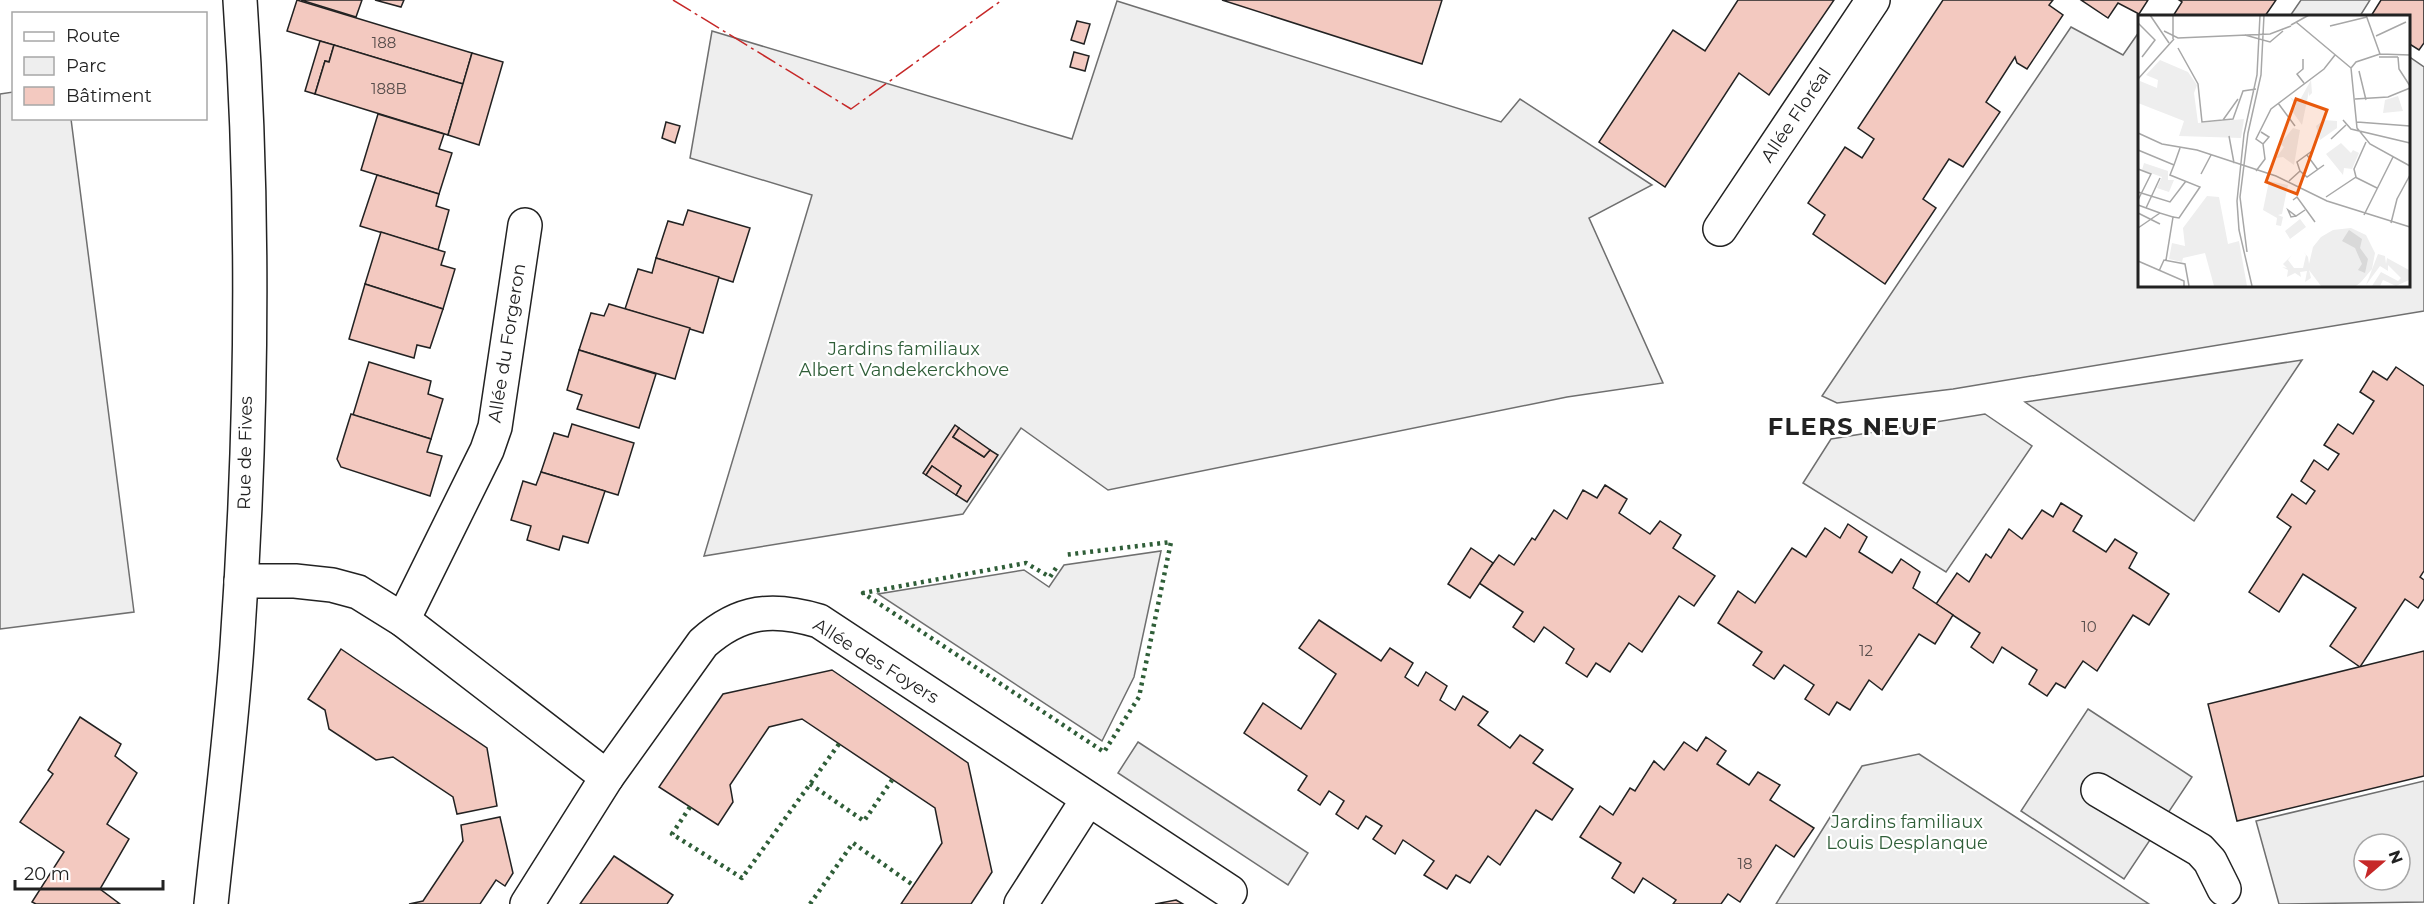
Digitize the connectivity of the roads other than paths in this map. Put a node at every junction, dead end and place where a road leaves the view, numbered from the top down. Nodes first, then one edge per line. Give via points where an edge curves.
1 (240, 0) edge
2 (1873, 0) edge
3 (525, 225) dead end
4 (1720, 229) dead end
5 (241, 581) junction
6 (403, 620) junction
7 (607, 777) junction
8 (2098, 790) dead end
9 (1088, 799) junction
10 (2224, 889) dead end
11 (1230, 892) dead end
12 (211, 904) edge
13 (527, 904) edge
14 (1020, 904) edge

1 - 5 street, Rue de Fives via 250,249
2 - 4 street, Allée Floréal
3 - 6 street, Allée du Forgeron via 495,427
5 - 6 street via 332,585 358,592
5 - 12 street, Rue de Fives
6 - 7 street
7 - 9 street, Allée des Foyers via 703,643 719,629 770,611 819,621
7 - 13 street, Allée des Foyers
8 - 10 street via 2200,850
9 - 11 street, Allée des Foyers
9 - 14 street

